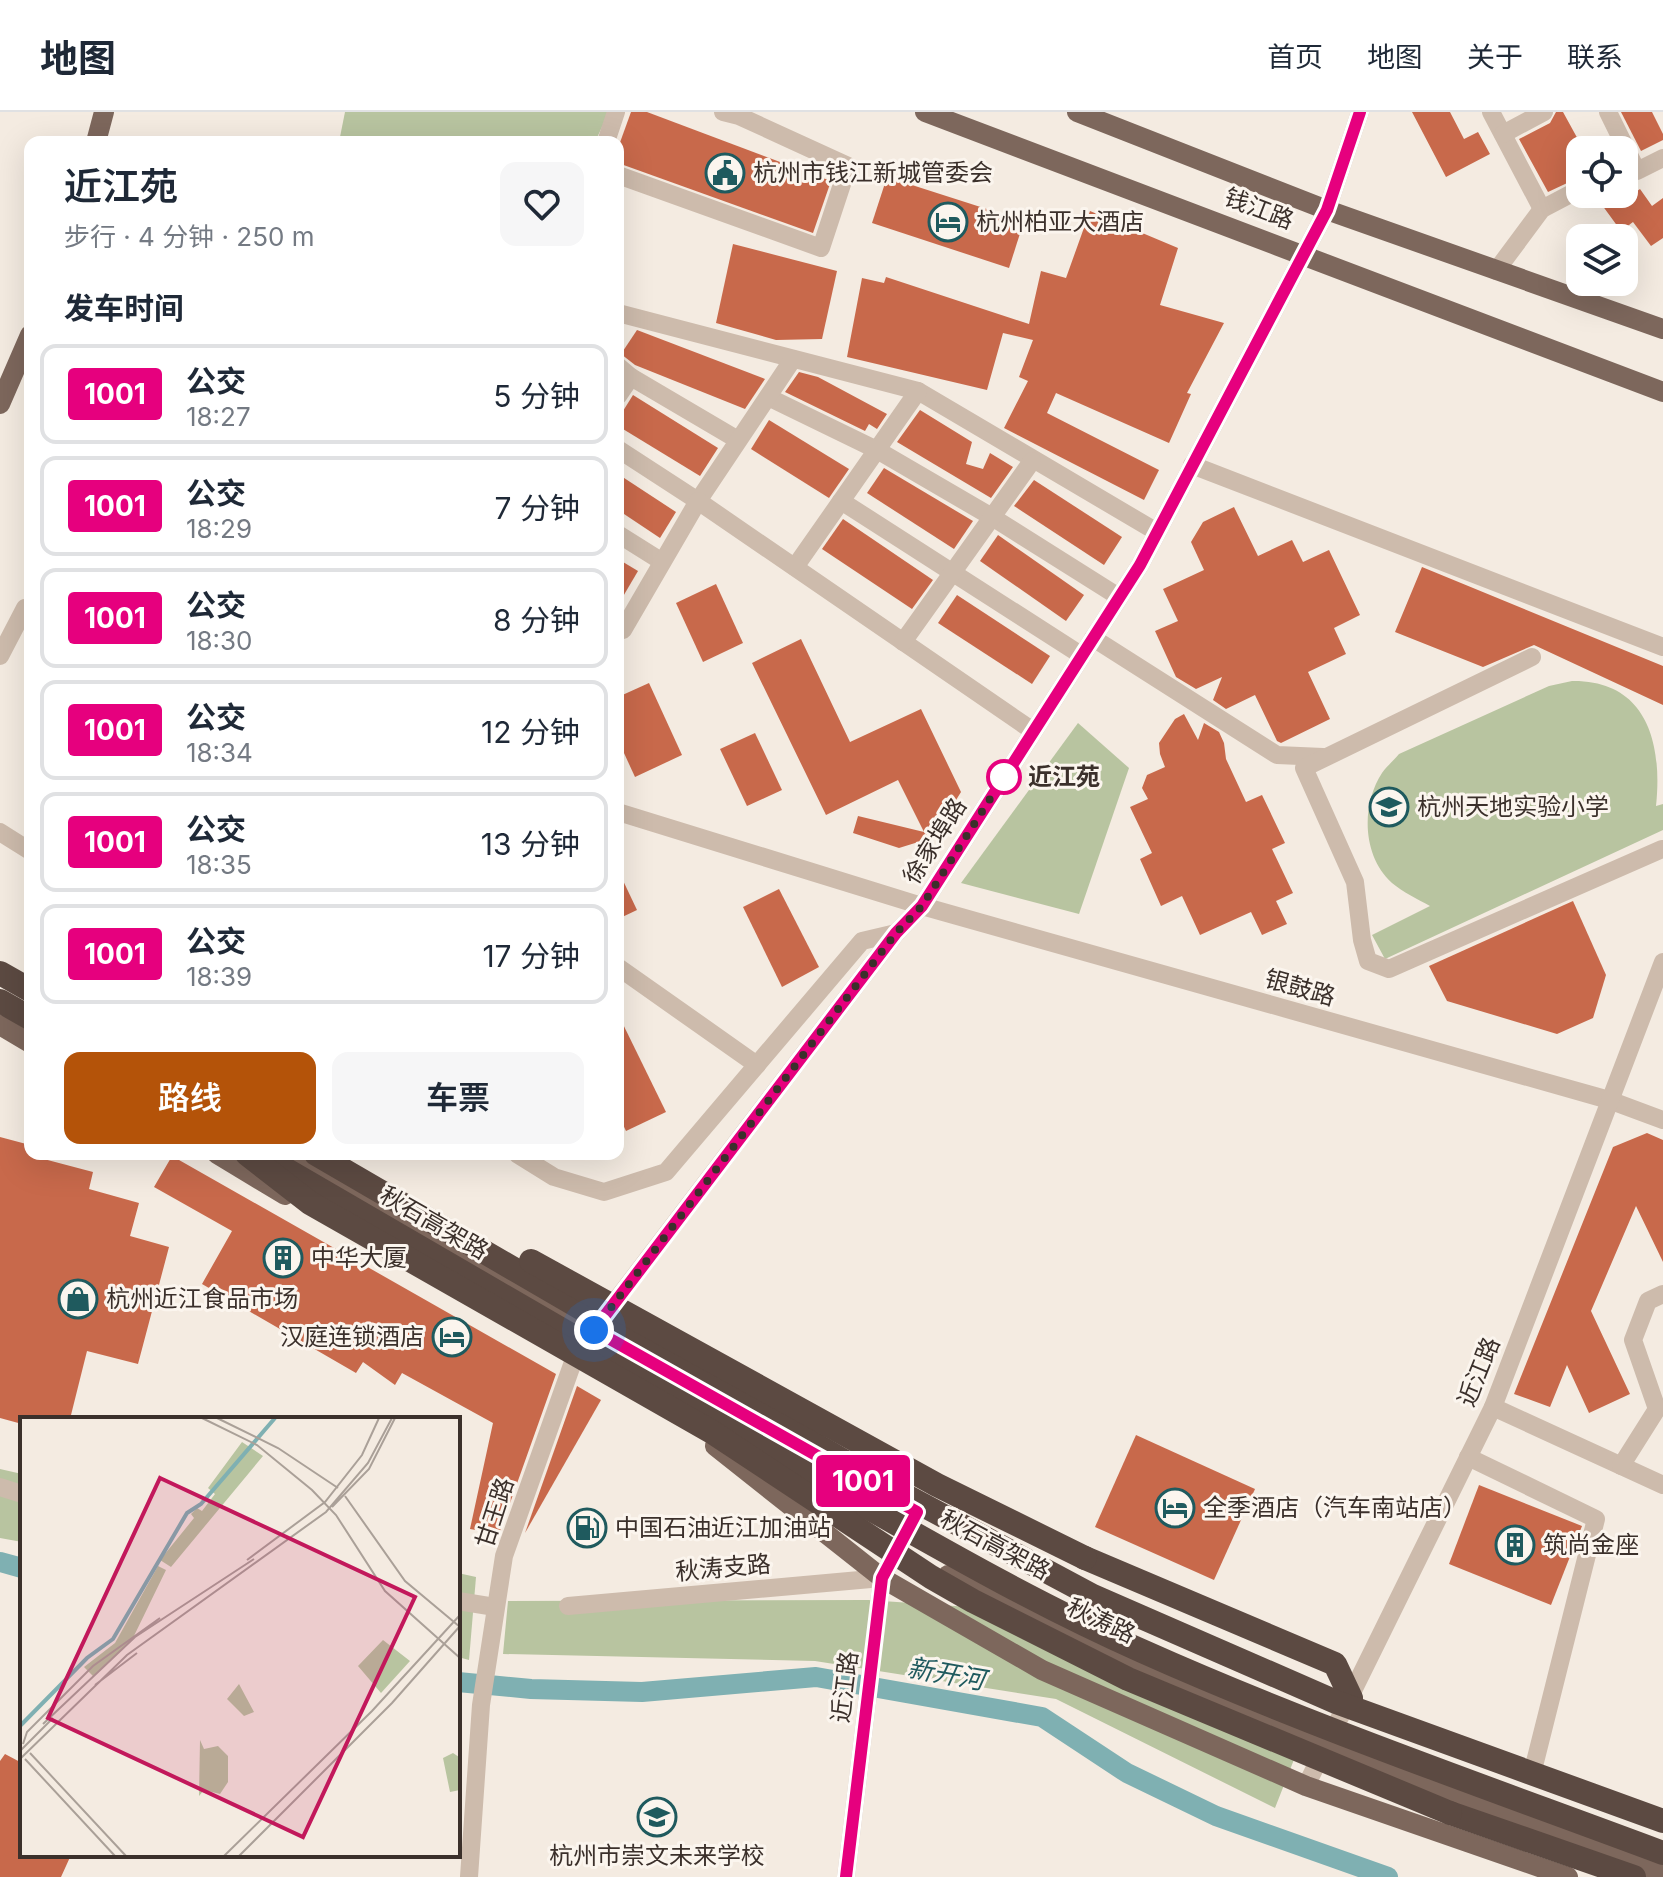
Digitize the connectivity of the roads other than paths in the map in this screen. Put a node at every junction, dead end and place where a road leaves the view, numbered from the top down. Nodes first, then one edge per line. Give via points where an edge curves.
1 (104, 112) edge
2 (616, 112) edge
3 (925, 112) edge
4 (1077, 112) edge
5 (1360, 112) edge
6 (1491, 112) edge
7 (1544, 112) edge
8 (1608, 112) edge
9 (734, 113) edge
10 (1503, 134) junction
11 (98, 136) edge
12 (608, 136) edge
13 (1617, 136) edge
14 (1663, 158) edge
15 (1638, 170) edge
16 (624, 177) edge
17 (1566, 196) edge
18 (1542, 209) junction
19 (1327, 210) junction
20 (1303, 254) junction
21 (1496, 271) junction
22 (624, 315) edge
23 (1663, 329) edge
24 (24, 349) edge
25 (793, 359) junction
26 (624, 371) edge
27 (918, 391) junction
28 (1663, 392) edge
29 (768, 397) junction
30 (0, 404) edge
31 (738, 440) junction
32 (877, 450) junction
33 (624, 453) edge
34 (1032, 461) junction
35 (1192, 465) junction
36 (698, 501) junction
37 (841, 501) junction
38 (992, 517) junction
39 (1157, 532) junction
40 (624, 538) edge
41 (661, 561) junction
42 (795, 567) junction
43 (953, 571) junction
44 (1119, 597) junction
45 (24, 610) edge
46 (624, 628) edge
47 (1093, 638) junction
48 (903, 642) junction
49 (1663, 647) edge
50 (1081, 655) junction
51 (0, 656) edge
52 (1532, 657) dead end
53 (1033, 731) junction
54 (1326, 758) junction
55 (624, 814) edge
56 (0, 832) edge
57 (24, 847) edge
58 (1662, 849) edge
59 (922, 906) junction
60 (896, 933) junction
61 (1663, 962) edge
62 (0, 965) edge
63 (624, 971) edge
64 (0, 973) edge
65 (24, 983) edge
66 (24, 985) edge
67 (0, 1001) edge
68 (24, 1015) edge
69 (0, 1025) edge
70 (24, 1039) edge
71 (757, 1065) junction
72 (1609, 1100) junction
73 (1663, 1120) edge
74 (227, 1160) edge
75 (255, 1160) edge
76 (268, 1160) edge
77 (302, 1160) edge
78 (326, 1160) edge
79 (348, 1160) edge
80 (527, 1160) edge
81 (1663, 1294) edge
82 (594, 1330) junction
83 (573, 1362) junction
84 (1493, 1407) junction
85 (703, 1436) junction
86 (1468, 1457) junction
87 (1621, 1466) junction
88 (1663, 1485) edge
89 (0, 1487) edge
90 (20, 1493) edge
91 (917, 1512) junction
92 (899, 1547) junction
93 (882, 1578) junction
94 (460, 1601) edge
95 (568, 1606) dead end
96 (495, 1607) junction
97 (1351, 1698) junction
98 (1327, 1746) junction
99 (1534, 1766) junction
100 (1306, 1786) junction
101 (1663, 1810) edge
102 (1663, 1821) edge
103 (1663, 1853) edge
104 (1663, 1874) edge
105 (469, 1877) edge
106 (846, 1877) edge
107 (1568, 1877) edge
108 (1634, 1877) edge

1 - 11 main road
2 - 12 street
3 - 20 main road, 钱江路
4 - 19 main road, 钱江路
5 - 19 street, 徐家埠路
6 - 10 street
7 - 10 street
8 - 13 street
9 - 16 street via 848,166 821,248
10 - 18 street
14 - 15 street
17 - 18 street
18 - 21 street
19 - 20 street, 徐家埠路
19 - 21 main road, 钱江路
20 - 28 main road, 钱江路
20 - 35 street, 徐家埠路
21 - 23 main road, 钱江路
22 - 25 street
24 - 30 main road
25 - 27 street
25 - 29 street
26 - 31 street
27 - 32 street
27 - 34 street
29 - 31 street
29 - 32 street
31 - 36 street
32 - 37 street
32 - 38 street
33 - 36 street
34 - 38 street
34 - 39 street
35 - 39 street, 徐家埠路
35 - 49 street
36 - 41 street
36 - 42 street
37 - 42 street
37 - 43 street
38 - 43 street
38 - 44 street
39 - 44 street, 徐家埠路
40 - 41 street
41 - 46 street
42 - 48 street
43 - 48 street
43 - 50 street
44 - 47 street, 徐家埠路
45 - 51 street
47 - 50 street, 徐家埠路
47 - 54 street via 1277,755
48 - 53 street
50 - 53 street, 徐家埠路
52 - 54 street
53 - 59 street, 徐家埠路
54 - 58 street via 1304,768 1355,882 1368,961 1389,969
55 - 59 street, 银鼓路
56 - 57 street
59 - 60 street, 徐家埠路
59 - 72 street, 银鼓路
60 - 71 street via 862,941
60 - 82 street, 徐家埠路
61 - 72 street, 近江路
62 - 65 main road
63 - 71 street
64 - 66 highway
67 - 68 highway
69 - 70 main road
71 - 80 street via 666,1172 604,1192 554,1177
72 - 73 street, 银鼓路
72 - 84 street, 近江路
74 - 83 main road, 秋涛路
75 - 108 highway, bridge via 310,1203 712,1432 973,1601 1128,1679 1450,1813
76 - 103 highway, 秋石高架路, bridge via 1037,1600 1141,1651 1272,1705
77 - 82 main road, 秋涛路
78 - 102 highway, 秋石高架路, bridge via 880,1482 1093,1596 1336,1702
79 - 97 highway, bridge via 937,1485 1085,1558 1335,1664
81 - 87 street via 1648,1301 1633,1340 1657,1409
82 - 91 main road, 秋涛路
83 - 85 main road, 秋涛路
83 - 96 street, 甘王路 via 504,1556
84 - 86 street, 近江路
84 - 87 street
85 - 92 main road, 秋涛路
85 - 93 main road
86 - 97 street, 近江路
86 - 99 street via 1596,1519
87 - 88 street
89 - 90 street
91 - 92 street, 近江路
91 - 97 main road, 秋涛路 via 1215,1654
92 - 93 street, 近江路
92 - 98 main road, 秋涛路 via 1077,1640
93 - 95 street, 秋涛支路
93 - 100 main road via 1042,1670
93 - 106 street, 近江路
94 - 96 street
96 - 105 street, 甘王路 via 481,1705
97 - 98 street, 近江路
97 - 99 main road, 秋涛路
98 - 100 street, 近江路
98 - 104 main road, 秋涛路
99 - 101 main road, 秋涛路
100 - 107 main road

